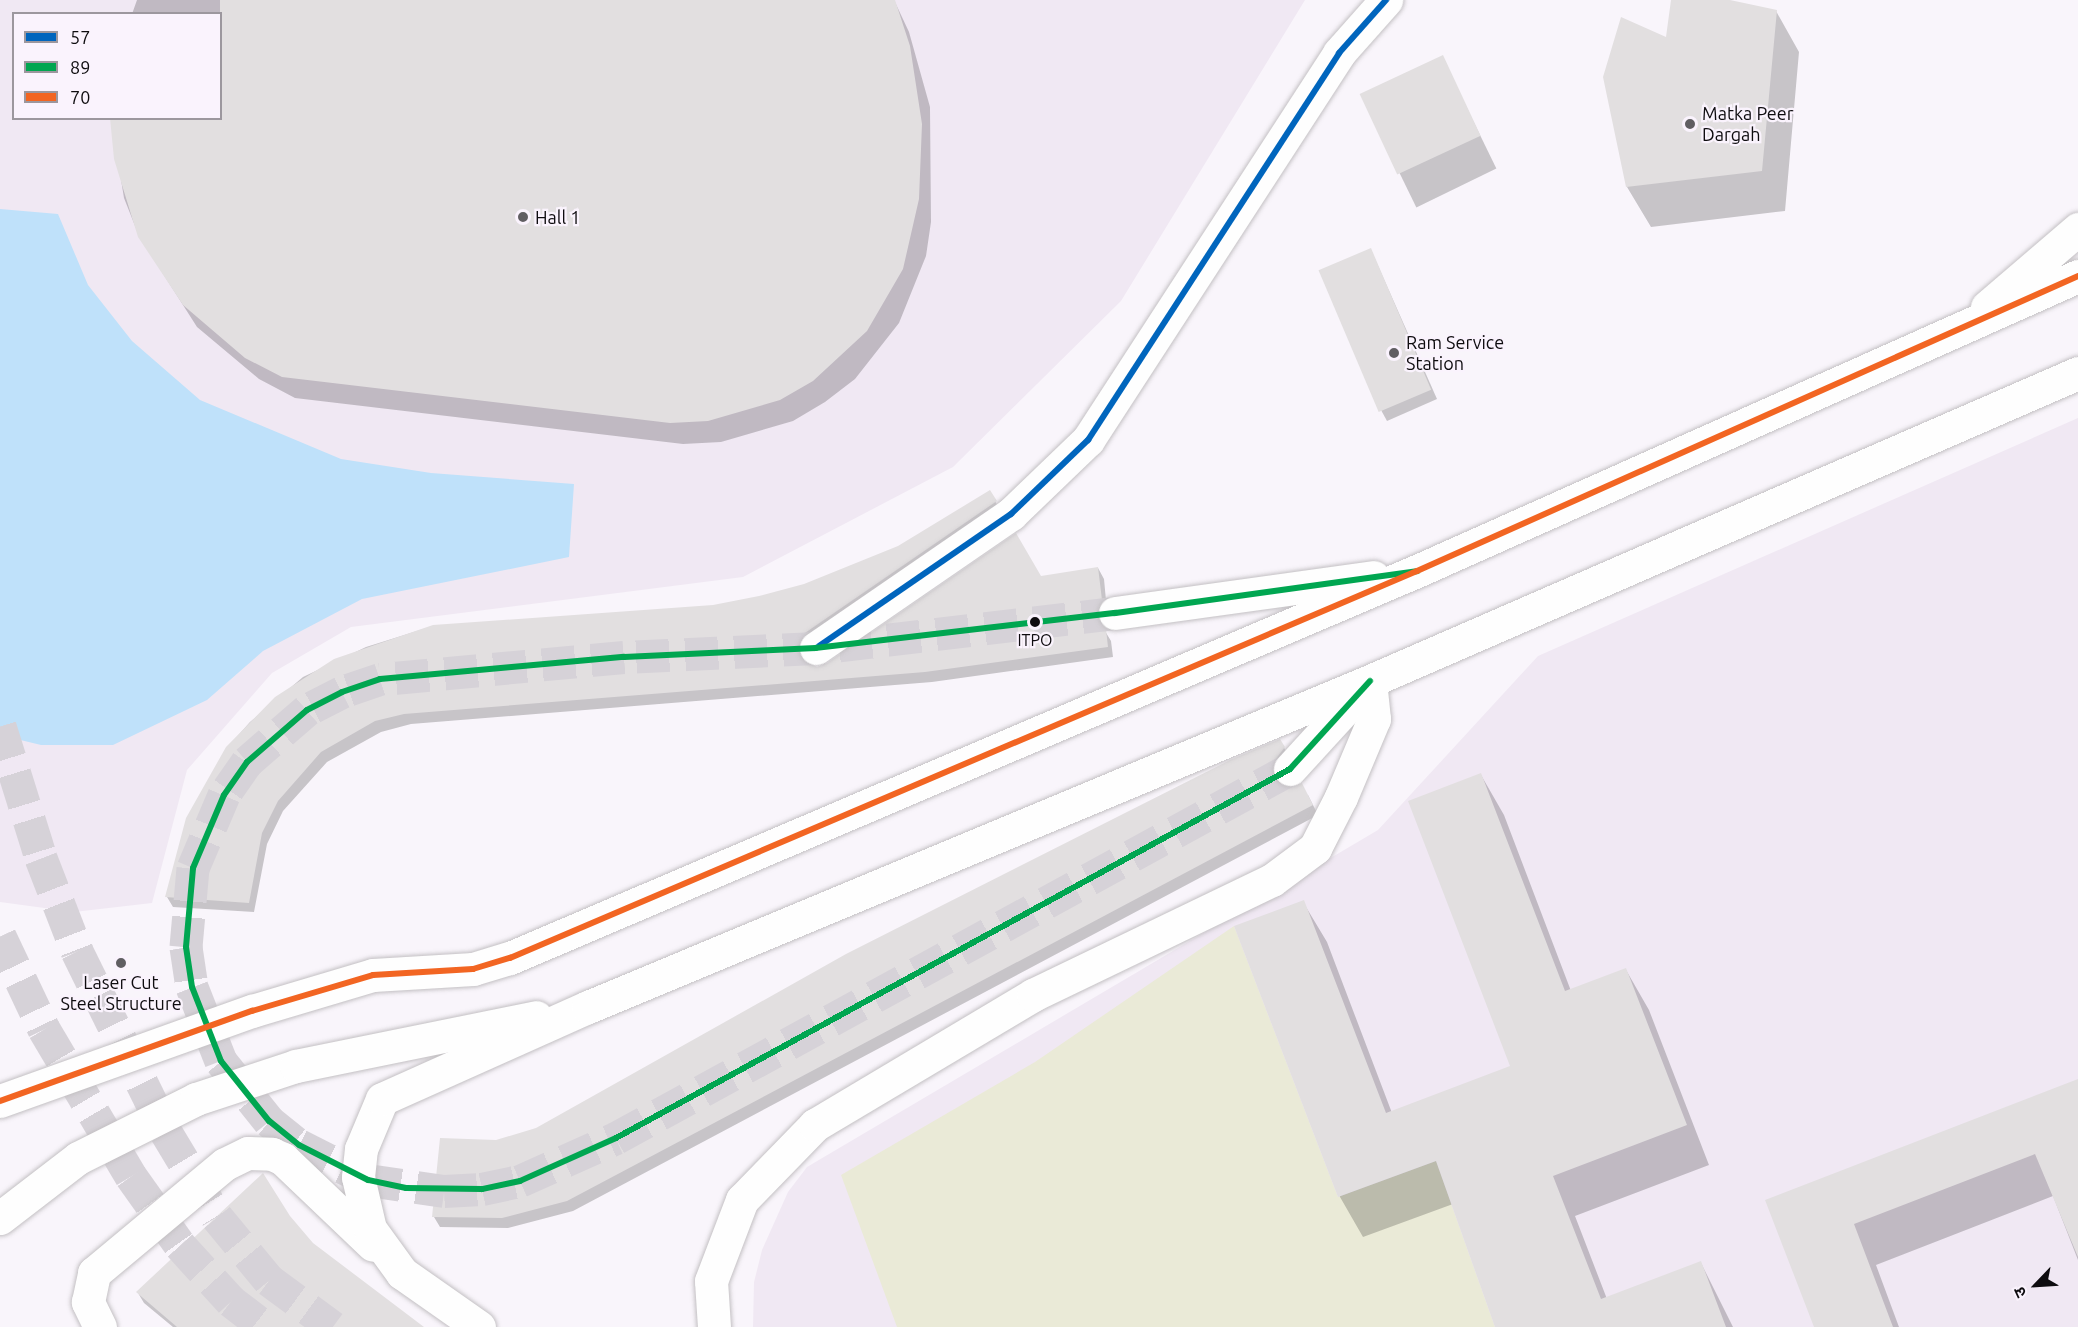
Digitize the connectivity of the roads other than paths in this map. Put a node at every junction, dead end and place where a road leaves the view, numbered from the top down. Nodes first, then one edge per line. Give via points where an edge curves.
1 (1386, 0) edge
2 (2078, 229) edge
3 (2078, 276) edge
4 (1976, 319) junction
5 (2078, 373) edge
6 (1417, 571) junction
7 (1115, 613) tunnel mouth
8 (816, 648) dead end
9 (1370, 681) junction
10 (1290, 769) tunnel mouth
11 (588, 1007) junction
12 (0, 1101) edge
13 (0, 1218) edge
14 (402, 1273) junction
15 (100, 1327) edge
16 (479, 1327) edge
17 (714, 1327) edge

1 - 8 main road via 1339,53 1088,440 1011,514
2 - 4 main road via 2006,287
3 - 4 main road
4 - 6 main road
5 - 9 main road
6 - 7 main road
6 - 12 main road via 510,958 473,969 373,975 252,1011
9 - 10 main road
9 - 11 main road
9 - 17 main road via 1374,718 1315,848 1272,880 1033,995 815,1125 742,1200 711,1281
11 - 13 main road via 437,1034 296,1066 196,1099 78,1158
11 - 14 main road via 382,1099 361,1149 358,1177 370,1229
14 - 15 main road via 293,1166 272,1154 248,1153 225,1164 94,1273 88,1302
14 - 16 main road

